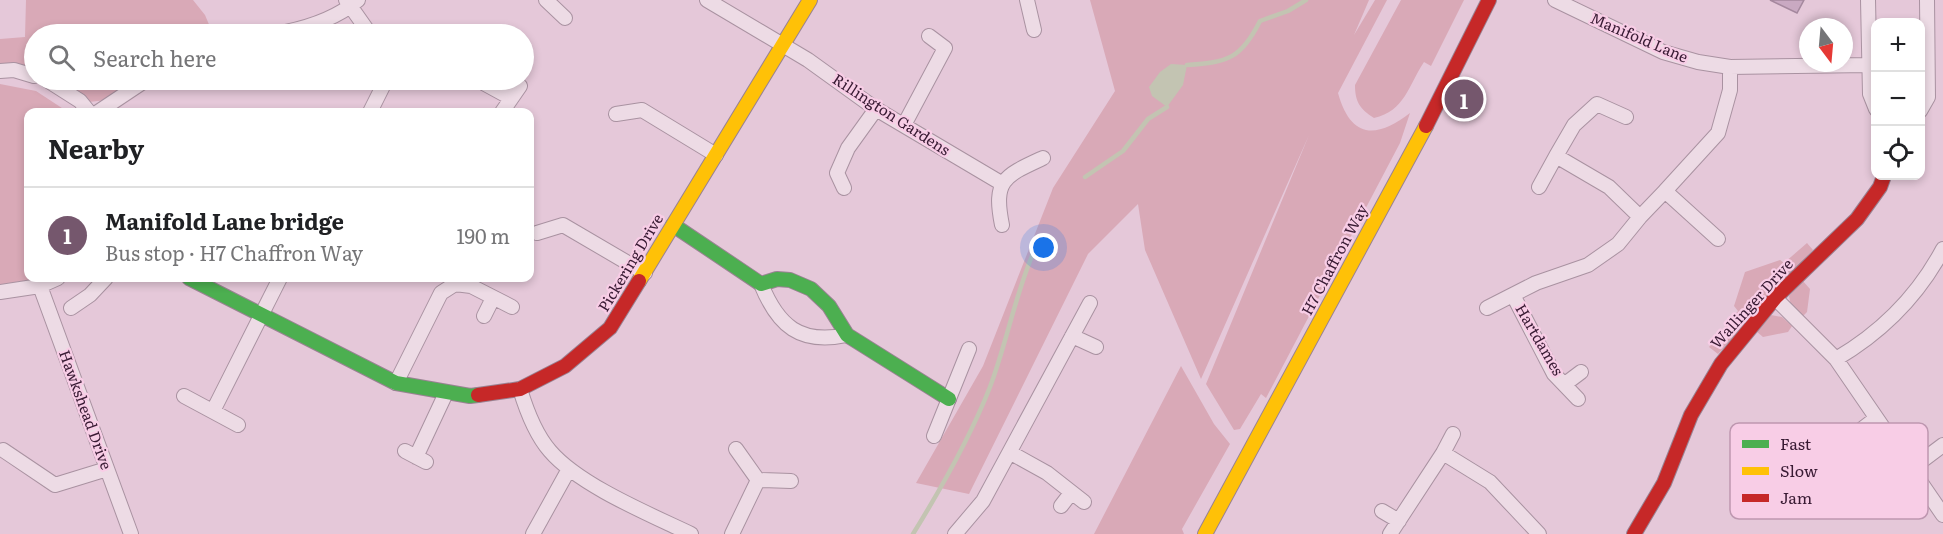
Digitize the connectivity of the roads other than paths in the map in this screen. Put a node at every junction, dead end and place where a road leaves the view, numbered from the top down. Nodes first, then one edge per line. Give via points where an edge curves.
1 (546, 0) edge
2 (707, 0) edge
3 (810, 0) edge
4 (1027, 0) edge
5 (1556, 0) edge
6 (1868, 0) edge
7 (1927, 0) edge
8 (352, 2) edge
9 (1486, 6) edge
10 (563, 9) edge
11 (1037, 23) dead end
12 (313, 24) edge
13 (364, 24) edge
14 (929, 36) dead end
15 (782, 45) junction
16 (1928, 47) junction
17 (1943, 47) edge
18 (1869, 65) junction
19 (1730, 67) junction
20 (0, 71) edge
21 (24, 73) edge
22 (64, 90) edge
23 (131, 90) edge
24 (381, 90) edge
25 (496, 90) edge
26 (517, 90) edge
27 (1871, 97) edge
28 (511, 98) junction
29 (1925, 102) edge
30 (86, 108) edge
31 (104, 108) edge
32 (372, 108) edge
33 (505, 108) edge
34 (876, 109) junction
35 (616, 114) dead end
36 (1626, 117) dead end
37 (904, 125) junction
38 (717, 155) junction
39 (1557, 156) junction
40 (1043, 159) dead end
41 (1883, 180) edge
42 (1001, 183) junction
43 (1539, 187) dead end
44 (844, 188) dead end
45 (1665, 191) junction
46 (1640, 217) junction
47 (673, 225) junction
48 (1002, 225) dead end
49 (537, 233) dead end
50 (1718, 239) dead end
51 (1943, 249) edge
52 (645, 273) junction
53 (49, 282) edge
54 (102, 282) edge
55 (197, 282) edge
56 (278, 282) edge
57 (761, 284) junction
58 (40, 286) junction
59 (0, 292) edge
60 (1513, 295) junction
61 (493, 298) junction
62 (1775, 298) junction
63 (1090, 303) dead end
64 (512, 307) dead end
65 (71, 308) dead end
66 (1487, 308) dead end
67 (261, 316) junction
68 (484, 316) dead end
69 (847, 335) junction
70 (1072, 336) junction
71 (1096, 347) dead end
72 (969, 349) dead end
73 (1836, 359) junction
74 (1581, 372) dead end
75 (396, 383) junction
76 (1565, 384) junction
77 (520, 389) junction
78 (446, 393) junction
79 (184, 396) dead end
80 (949, 399) junction
81 (1578, 399) dead end
82 (213, 411) junction
83 (1875, 419) junction
84 (1870, 423) edge
85 (1878, 423) edge
86 (238, 425) dead end
87 (1453, 434) dead end
88 (934, 436) dead end
89 (1943, 445) edge
90 (736, 449) dead end
91 (3, 450) dead end
92 (1011, 453) junction
93 (1443, 453) junction
94 (1928, 456) edge
95 (416, 457) dead end
96 (107, 469) junction
97 (570, 469) junction
98 (758, 480) junction
99 (791, 481) dead end
100 (1071, 493) junction
101 (1928, 493) edge
102 (1084, 502) dead end
103 (1061, 506) dead end
104 (1382, 511) dead end
105 (1943, 515) edge
106 (1399, 521) junction
107 (688, 533) edge
108 (131, 534) edge
109 (533, 534) edge
110 (732, 534) edge
111 (955, 534) edge
112 (1205, 534) edge
113 (1390, 534) edge
114 (1539, 534) edge
115 (1634, 534) edge

1 - 10 street
2 - 15 street, Rillington Gardens
3 - 15 street, Pickering Drive
4 - 11 street
5 - 19 street, Manifold Lane via 1663,52
6 - 18 street
7 - 16 street
8 - 12 street
8 - 13 street
9 - 112 street, H7 Chaffron Way via 1448,85
14 - 37 street via 945,48
15 - 34 street, Rillington Gardens
15 - 38 street, Pickering Drive
16 - 17 street
16 - 29 street
18 - 19 street, Manifold Lane
18 - 27 street
19 - 45 street, Hartdames via 1730,90 1718,133
20 - 21 street
22 - 30 street
23 - 31 street
24 - 32 street
25 - 28 street
26 - 28 street
28 - 33 street
34 - 37 street, Rillington Gardens
34 - 44 street via 848,148 837,173
35 - 38 street via 642,110
36 - 39 street via 1597,104 1574,125
37 - 42 street, Rillington Gardens
38 - 47 street, Pickering Drive
39 - 43 street
39 - 46 street via 1609,187
40 - 42 street via 1012,172
41 - 62 street, Wallinger Drive via 1857,219
42 - 48 street via 998,202
45 - 46 street, Hartdames
45 - 50 street
46 - 60 street, Hartdames via 1618,244 1588,265
47 - 52 street, Pickering Drive
47 - 57 street
49 - 52 street via 563,225
51 - 73 street via 1901,309 1880,330
52 - 77 street, Pickering Drive via 610,328 565,366
53 - 58 street
54 - 65 street
55 - 67 street, Pickering Drive
56 - 67 street
57 - 69 street via 781,278 804,286 825,300 840,318
57 - 69 street via 778,318 793,329 812,338
58 - 59 street
58 - 96 street, Hawkshead Drive
60 - 66 street, Hartdames
60 - 76 street, Hartdames via 1554,374
61 - 64 street
61 - 68 street
61 - 75 street via 471,286 455,284 441,293
62 - 73 street
62 - 115 street, Wallinger Drive via 1721,364 1691,415 1664,483
63 - 70 street
67 - 75 street, Pickering Drive
67 - 82 street
69 - 80 street
70 - 71 street
70 - 92 street
72 - 80 street
73 - 83 street
74 - 76 street, Hartdames
75 - 78 street, Pickering Drive
76 - 81 street, Hartdames
77 - 78 street, Pickering Drive via 470,396
77 - 97 street via 548,450
78 - 95 street
79 - 82 street
80 - 88 street
82 - 86 street
83 - 84 street
83 - 85 street
87 - 93 street
89 - 94 street
90 - 98 street
91 - 96 street via 55,485
92 - 100 street via 1047,473
92 - 111 street via 983,501
93 - 106 street
93 - 114 street via 1490,482
96 - 108 street, Hawkshead Drive
97 - 107 street
97 - 109 street
98 - 99 street
98 - 110 street
100 - 102 street
100 - 103 street
101 - 105 street
104 - 106 street
106 - 113 street

